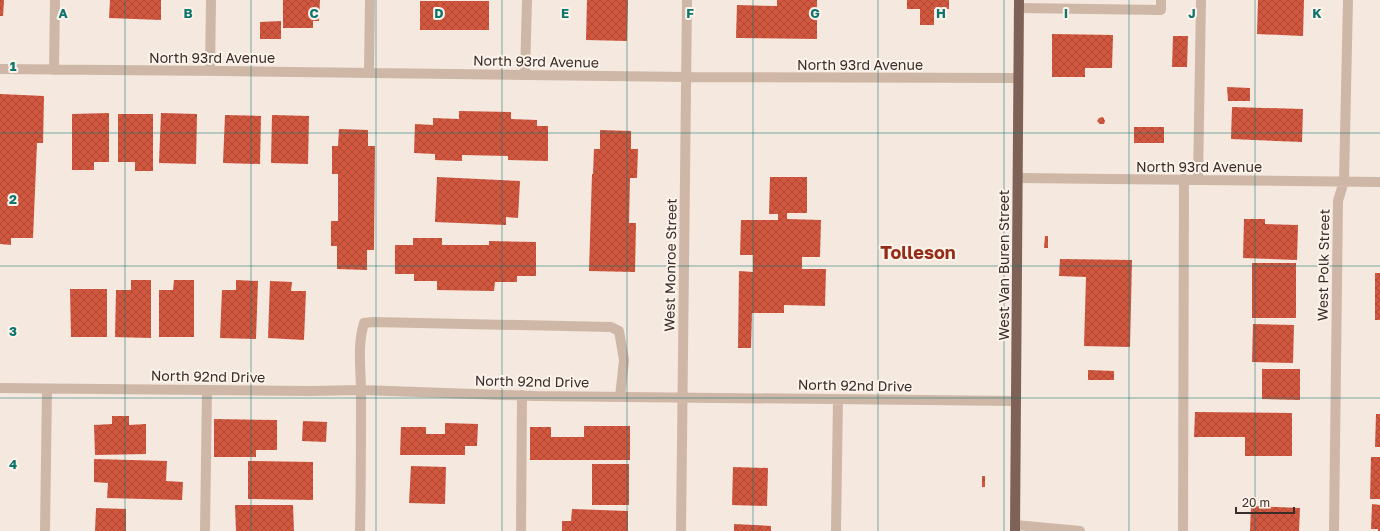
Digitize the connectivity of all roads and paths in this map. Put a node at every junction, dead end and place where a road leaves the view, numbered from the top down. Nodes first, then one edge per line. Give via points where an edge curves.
1 (55, 0) edge
2 (211, 0) edge
3 (370, 0) edge
4 (527, 0) edge
5 (687, 0) edge
6 (1161, 0) edge
7 (1201, 0) edge
8 (1348, 0) edge
9 (1019, 4) edge
10 (0, 69) edge
11 (54, 70) junction
12 (210, 71) junction
13 (369, 72) junction
14 (526, 75) junction
15 (686, 77) junction
16 (1018, 78) junction
17 (1018, 178) junction
18 (1184, 179) junction
19 (1198, 179) junction
20 (1344, 181) junction
21 (1380, 182) edge
22 (0, 388) edge
23 (47, 388) junction
24 (207, 390) junction
25 (361, 390) junction
26 (522, 395) junction
27 (620, 397) junction
28 (682, 397) junction
29 (838, 398) junction
30 (1016, 401) junction
31 (1015, 528) edge
32 (45, 531) edge
33 (205, 531) edge
34 (360, 531) edge
35 (521, 531) edge
36 (681, 531) edge
37 (836, 531) edge
38 (1080, 531) edge
39 (1183, 531) edge
40 (1334, 531) edge

1 - 11 street
2 - 12 street
3 - 13 street
4 - 14 street
5 - 15 street, West Monroe Street
6 - 9 street via 1161,10
7 - 19 street
8 - 20 street, West Polk Street
9 - 16 main road, West Van Buren Street
10 - 11 street, North 93rd Avenue
11 - 12 street, North 93rd Avenue
12 - 13 street, North 93rd Avenue
13 - 14 street, North 93rd Avenue
14 - 15 street, North 93rd Avenue
15 - 16 street, North 93rd Avenue
15 - 28 street, West Monroe Street
16 - 17 main road, West Van Buren Street
17 - 18 street, North 93rd Avenue
17 - 30 main road, West Van Buren Street
18 - 19 street, North 93rd Avenue
18 - 39 street
19 - 20 street, North 93rd Avenue
20 - 21 street, North 93rd Avenue
20 - 40 street, West Polk Street via 1338,201
22 - 23 street, North 92nd Drive
23 - 24 street, North 92nd Drive
23 - 32 street
24 - 25 street, North 92nd Drive
24 - 33 street
25 - 26 street, North 92nd Drive
25 - 27 street via 361,335 364,323 611,327 619,330 624,360
25 - 34 street
26 - 27 street, North 92nd Drive
26 - 35 street
27 - 28 street, North 92nd Drive
28 - 29 street, North 92nd Drive
28 - 36 street, West Monroe Street
29 - 30 street, North 92nd Drive
29 - 37 street
30 - 31 main road, West Van Buren Street
31 - 38 street

